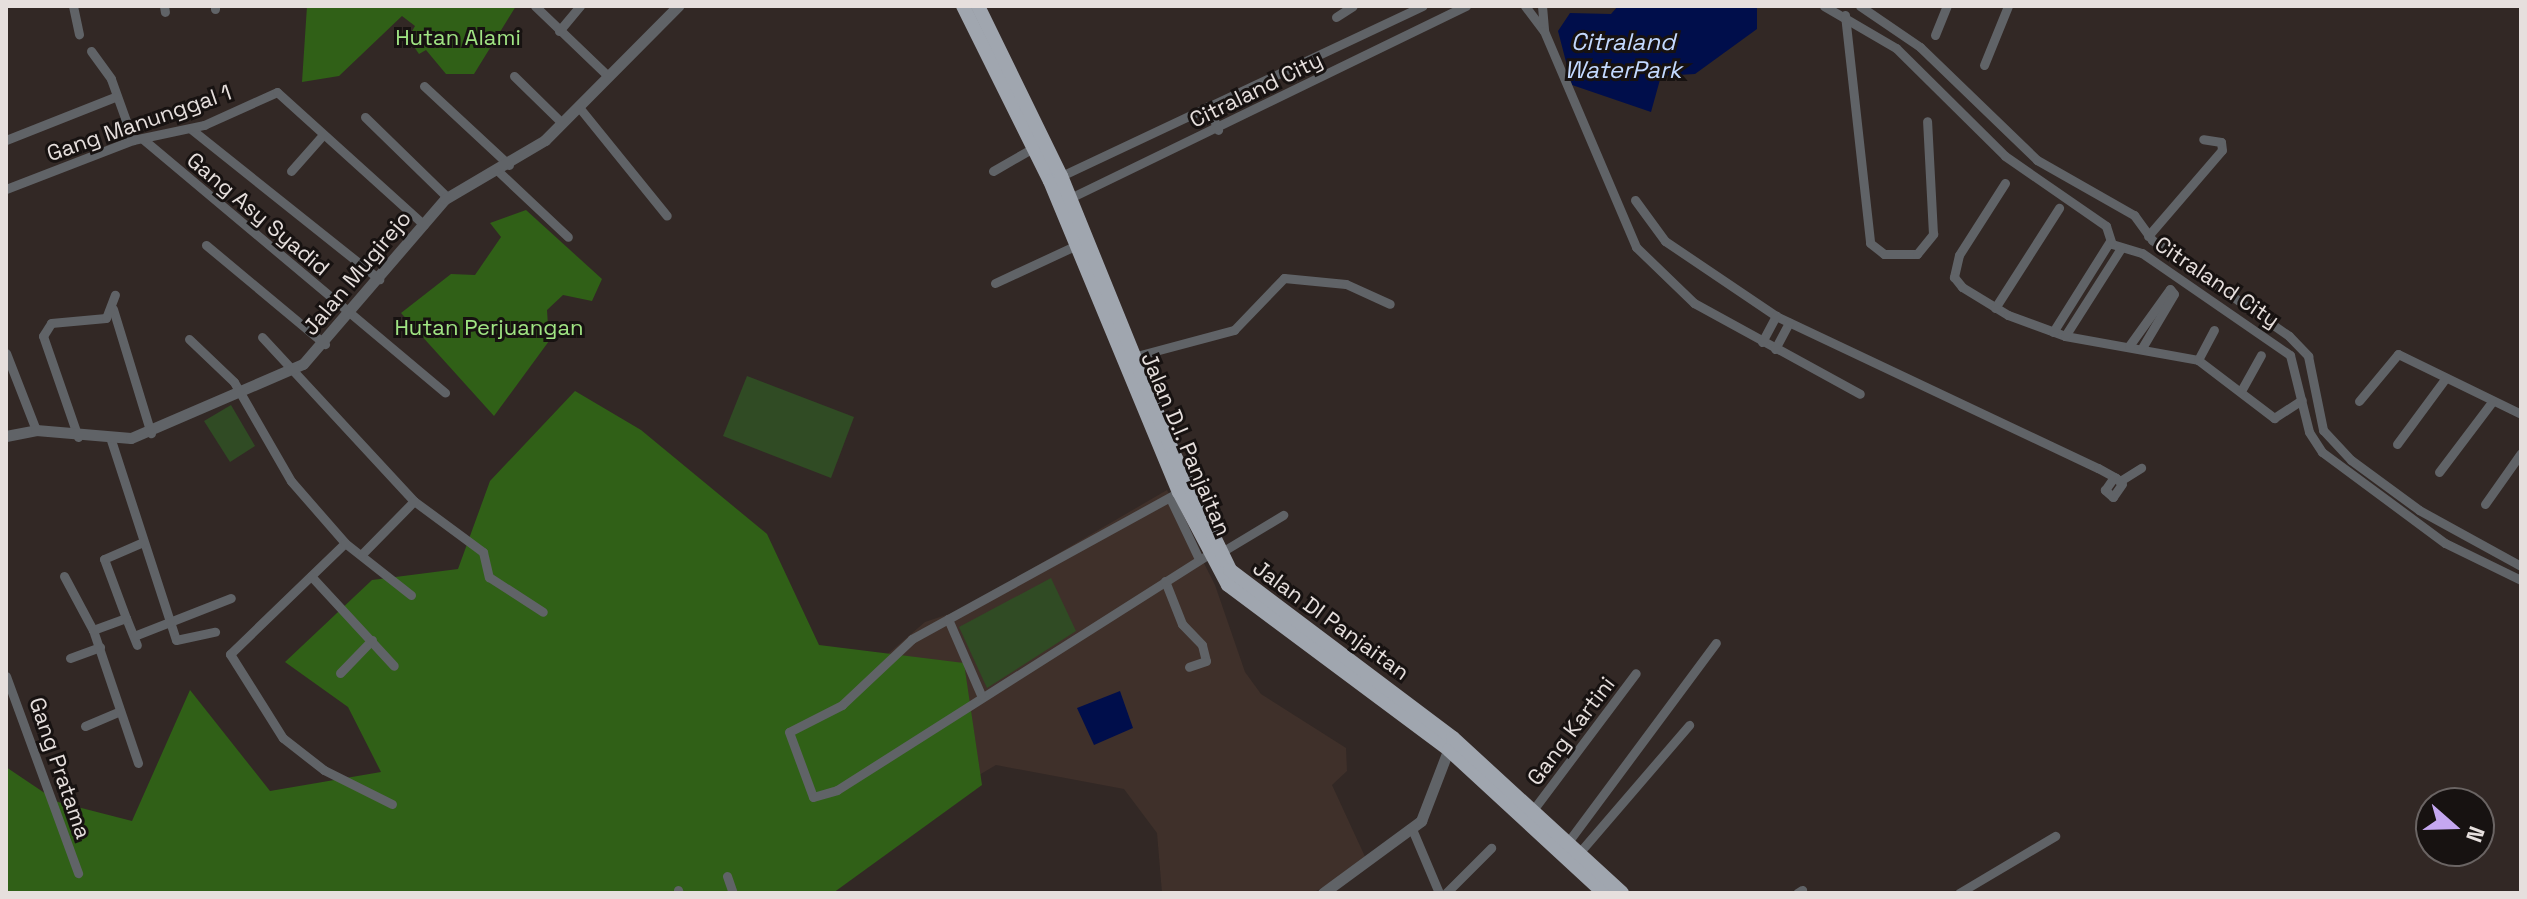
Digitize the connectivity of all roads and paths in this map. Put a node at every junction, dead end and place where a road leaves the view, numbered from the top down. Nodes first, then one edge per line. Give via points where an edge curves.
1 (73, 6) edge
2 (535, 6) edge
3 (580, 6) edge
4 (678, 6) edge
5 (963, 6) edge
6 (978, 6) edge
7 (1353, 6) edge
8 (1423, 6) edge
9 (1466, 6) edge
10 (1525, 6) edge
11 (1542, 6) edge
12 (1824, 6) edge
13 (1860, 6) edge
14 (1947, 6) edge
15 (2008, 6) edge
16 (1872, 13) junction
17 (1845, 15) junction
18 (1336, 17) dead end
19 (1863, 26) junction
20 (559, 31) junction
21 (1544, 31) junction
22 (79, 34) dead end
23 (1935, 35) dead end
24 (91, 51) dead end
25 (1984, 65) dead end
26 (607, 75) junction
27 (514, 76) dead end
28 (424, 86) dead end
29 (117, 96) junction
30 (578, 106) junction
31 (1208, 106) junction
32 (365, 117) dead end
33 (1927, 121) dead end
34 (562, 123) junction
35 (191, 129) junction
36 (1218, 130) junction
37 (322, 136) junction
38 (2203, 139) dead end
39 (6, 140) edge
40 (133, 140) junction
41 (144, 140) junction
42 (1033, 148) junction
43 (504, 168) junction
44 (291, 171) dead end
45 (993, 171) dead end
46 (1056, 179) junction
47 (2005, 183) dead end
48 (6, 189) edge
49 (447, 197) junction
50 (1065, 200) junction
51 (1635, 200) dead end
52 (2059, 208) dead end
53 (2118, 212) junction
54 (667, 216) dead end
55 (424, 225) junction
56 (2106, 226) junction
57 (2145, 232) junction
58 (568, 237) dead end
59 (2110, 241) junction
60 (206, 245) dead end
61 (1077, 245) junction
62 (2125, 248) junction
63 (379, 279) junction
64 (995, 283) dead end
65 (115, 295) dead end
66 (1390, 304) dead end
67 (1995, 308) junction
68 (113, 309) junction
69 (351, 313) junction
70 (1776, 316) junction
71 (1789, 323) junction
72 (2214, 330) dead end
73 (2053, 332) junction
74 (2065, 336) junction
75 (262, 337) dead end
76 (189, 339) dead end
77 (1762, 342) junction
78 (325, 344) junction
79 (2129, 346) junction
80 (2142, 348) junction
81 (1775, 349) junction
82 (6, 353) edge
83 (2261, 355) dead end
84 (1131, 357) junction
85 (2198, 360) junction
86 (295, 369) junction
87 (2445, 379) junction
88 (2241, 391) junction
89 (445, 393) dead end
90 (1860, 394) dead end
91 (243, 395) junction
92 (2302, 400) junction
93 (2359, 401) dead end
94 (2492, 402) junction
95 (2521, 414) edge
96 (36, 430) junction
97 (151, 433) junction
98 (6, 436) edge
99 (78, 438) junction
100 (111, 440) junction
101 (2397, 444) dead end
102 (2521, 453) edge
103 (2351, 460) junction
104 (2141, 468) dead end
105 (2343, 469) junction
106 (2439, 472) dead end
107 (1174, 495) junction
108 (414, 501) junction
109 (2485, 504) dead end
110 (1283, 515) dead end
111 (143, 542) junction
112 (345, 543) junction
113 (362, 554) junction
114 (1211, 554) junction
115 (2521, 566) edge
116 (64, 576) dead end
117 (311, 576) junction
118 (2521, 580) edge
119 (1165, 581) junction
120 (411, 595) dead end
121 (231, 598) dead end
122 (543, 612) dead end
123 (126, 618) junction
124 (948, 619) junction
125 (171, 624) junction
126 (93, 630) junction
127 (215, 632) dead end
128 (372, 640) junction
129 (1716, 643) dead end
130 (100, 647) junction
131 (70, 658) dead end
132 (394, 666) dead end
133 (1189, 667) dead end
134 (340, 673) dead end
135 (1636, 673) dead end
136 (6, 676) edge
137 (981, 695) junction
138 (120, 711) junction
139 (1689, 725) dead end
140 (85, 726) dead end
141 (1451, 744) junction
142 (138, 763) dead end
143 (392, 804) dead end
144 (1533, 810) junction
145 (1412, 829) junction
146 (2055, 836) dead end
147 (1491, 848) dead end
148 (1573, 848) junction
149 (1590, 872) junction
150 (78, 873) dead end
151 (727, 876) dead end
152 (733, 893) edge
153 (1323, 893) edge
154 (1439, 893) edge
155 (1446, 893) edge
156 (1604, 893) edge
157 (1622, 893) edge
158 (1959, 893) edge

1 - 22 street
2 - 20 street
3 - 20 street
4 - 26 street, Jalan Mugirejo
5 - 42 highway
6 - 46 highway
7 - 18 street
8 - 31 street, Citraland City
9 - 36 street, Citraland City
10 - 21 street
11 - 21 street
12 - 17 street
13 - 16 street, Citraland City
14 - 23 street
15 - 25 street
16 - 19 street
16 - 53 street, Citraland City via 1920,47 2015,143
17 - 19 street
17 - 33 street via 1870,243 1884,254 1917,254 1933,234
19 - 56 street via 1896,48 2005,156
20 - 26 street
21 - 77 street via 1636,247 1671,286
24 - 29 street
26 - 30 street, Jalan Mugirejo
27 - 34 street
28 - 43 street
29 - 39 street
29 - 40 street
30 - 34 street, Jalan Mugirejo
30 - 54 street
31 - 36 street
31 - 46 street, Citraland City
32 - 49 street
34 - 43 street, Jalan Mugirejo
35 - 37 street, Gang Manunggal 1 via 277,92
35 - 41 street, Gang Manunggal 1
35 - 63 street
36 - 50 street, Citraland City
37 - 44 street
37 - 55 street, Gang Manunggal 1
38 - 57 street via 2221,142 2222,150
40 - 41 street, Gang Manunggal 1
40 - 48 street, Gang Manunggal 1
41 - 69 street, Gang Asy Syadid
42 - 45 street
42 - 46 highway
43 - 49 street, Jalan Mugirejo
43 - 58 street
46 - 50 highway, Jalan DI Panjaitan
47 - 67 street via 1955,267 1962,287
49 - 55 street, Jalan Mugirejo
50 - 61 highway, Jalan D.I. Panjaitan
50 - 84 highway, Jalan DI Panjaitan
51 - 70 street via 1665,241
52 - 67 street
53 - 56 street
53 - 57 street, Citraland City via 2134,215
55 - 63 street, Jalan Mugirejo
56 - 59 street
57 - 62 street
57 - 103 street, Citraland City via 2304,351 2323,430
59 - 62 street, Citraland City
59 - 73 street
60 - 78 street
61 - 64 street
61 - 84 highway, Jalan D.I. Panjaitan
62 - 74 street
62 - 92 street, Citraland City via 2282,348 2297,368
63 - 69 street, Jalan Mugirejo
65 - 68 street
66 - 84 street via 1346,284 1284,278 1234,330
67 - 73 street
68 - 97 street
68 - 99 street via 106,318 47,326 43,341
69 - 78 street, Jalan Mugirejo
69 - 89 street, Gang Asy Syadid
70 - 71 street
70 - 77 street
71 - 81 street
71 - 104 street via 2117,479
72 - 85 street
73 - 74 street
74 - 79 street
75 - 86 street
76 - 91 street
77 - 81 street
78 - 86 street, Jalan Mugirejo
79 - 80 street
79 - 80 street via 2170,289 2174,294
80 - 85 street
81 - 90 street
82 - 96 street
83 - 88 street
84 - 107 highway, Jalan D.I. Panjaitan
84 - 114 highway, Jalan DI Panjaitan
85 - 88 street
86 - 91 street, Jalan Mugirejo
86 - 108 street
87 - 93 street via 2398,354
87 - 94 street
87 - 101 street
88 - 92 street via 2279,419
91 - 97 street, Jalan Mugirejo
91 - 112 street via 291,481
92 - 105 street, Citraland City via 2314,442
94 - 95 street
94 - 106 street
96 - 98 street, Jalan Mugirejo
96 - 99 street, Jalan Mugirejo
97 - 100 street, Jalan Mugirejo
99 - 100 street, Jalan Mugirejo
100 - 111 street
102 - 109 street
103 - 105 street
103 - 115 street, Citraland City via 2419,510
105 - 118 street, Citraland City via 2445,543
107 - 114 highway, Jalan D.I. Panjaitan
107 - 124 street
108 - 113 street
108 - 122 street via 483,552 489,577
110 - 114 street
111 - 123 street via 103,560
111 - 125 street
112 - 113 street
112 - 117 street
113 - 120 street
114 - 119 street
114 - 141 highway, Jalan DI Panjaitan via 1248,590
116 - 126 street
117 - 128 street
117 - 143 street via 230,654 269,722 298,752
119 - 133 street via 1182,624 1202,645 1206,661
119 - 137 street
121 - 125 street
123 - 125 street via 136,641
123 - 126 street
124 - 137 street
124 - 137 street via 912,639 842,705 789,732 813,797 837,790
125 - 127 street via 179,643
126 - 130 street
128 - 132 street
128 - 134 street
129 - 148 street
130 - 131 street
130 - 138 street
135 - 144 street, Gang Kartini
136 - 150 street, Gang Pratama
138 - 140 street
138 - 142 street
139 - 148 street
141 - 144 highway, Jalan DI Panjaitan
141 - 145 street
141 - 149 highway
144 - 148 highway, Jalan DI Panjaitan
145 - 153 street
145 - 154 street
146 - 158 street
147 - 155 street
148 - 149 highway, Jalan DI Panjaitan
149 - 156 highway
149 - 157 highway, Jalan DI Panjaitan
151 - 152 street

